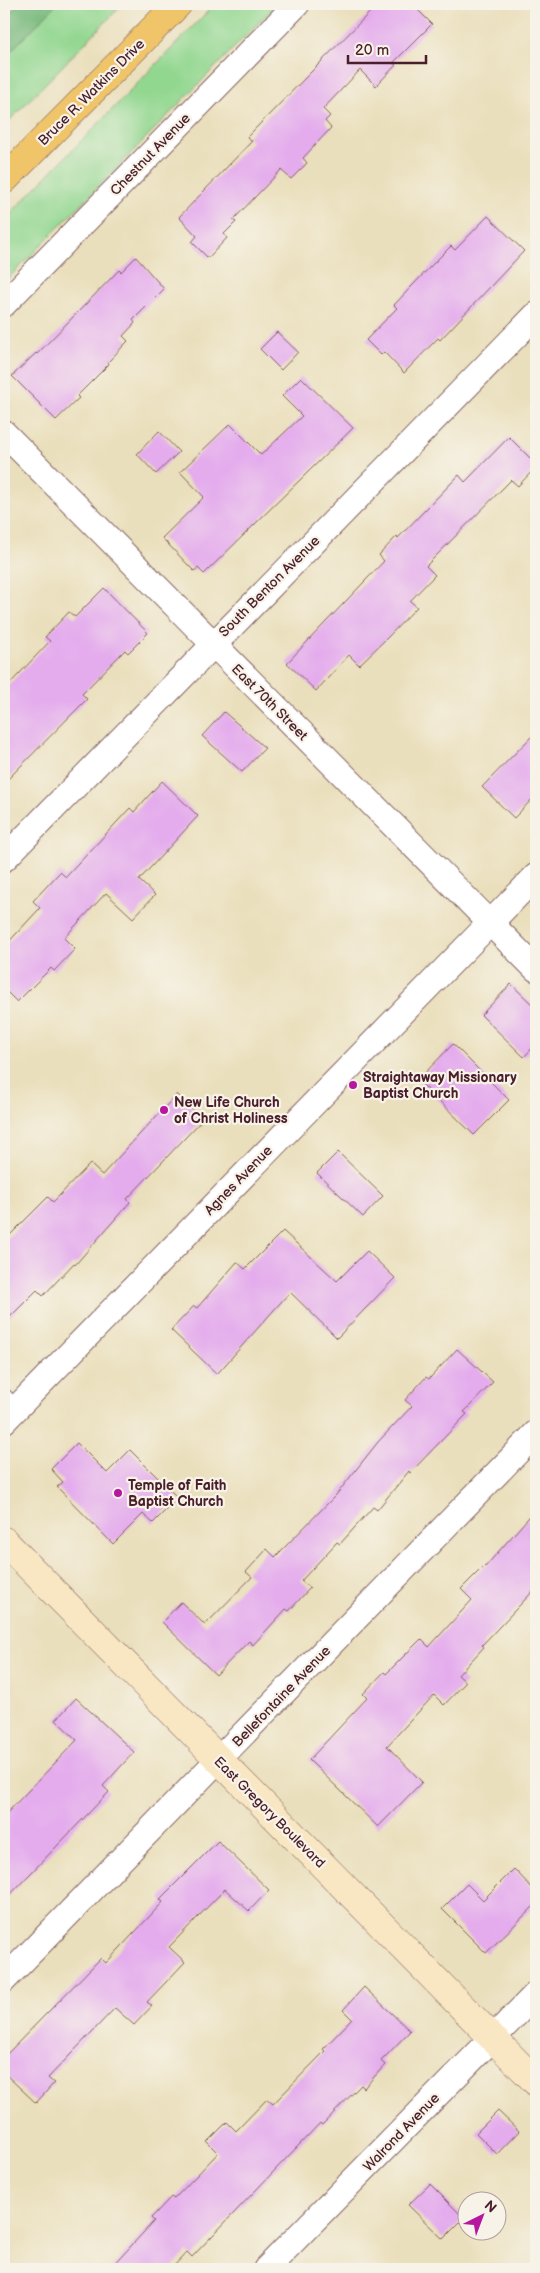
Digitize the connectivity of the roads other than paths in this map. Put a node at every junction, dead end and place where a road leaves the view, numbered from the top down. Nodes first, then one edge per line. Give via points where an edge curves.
1 (178, 4) edge
2 (297, 4) edge
3 (4, 180) edge
4 (4, 304) edge
5 (536, 315) edge
6 (4, 434) edge
7 (212, 644) junction
8 (4, 859) edge
9 (536, 876) edge
10 (490, 924) junction
11 (536, 969) edge
12 (8, 1407) edge
13 (536, 1433) edge
14 (4, 1541) edge
15 (218, 1759) junction
16 (4, 1980) edge
17 (536, 1994) edge
18 (493, 2038) junction
19 (536, 2082) edge
20 (266, 2269) edge

1 - 3 highway, Bruce R. Watkins Drive
2 - 4 street, Chestnut Avenue
5 - 7 street, South Benton Avenue
6 - 7 street, East 70th Street
7 - 8 street, South Benton Avenue
7 - 10 street, East 70th Street
9 - 10 street, Agnes Avenue
10 - 11 street, East 70th Street
10 - 12 street, Agnes Avenue
13 - 15 street, Bellefontaine Avenue
14 - 15 main road, East Gregory Boulevard
15 - 16 street, Bellefontaine Avenue
15 - 18 main road, East Gregory Boulevard
17 - 18 street, Walrond Avenue
18 - 19 main road, East Gregory Boulevard
18 - 20 street, Walrond Avenue

